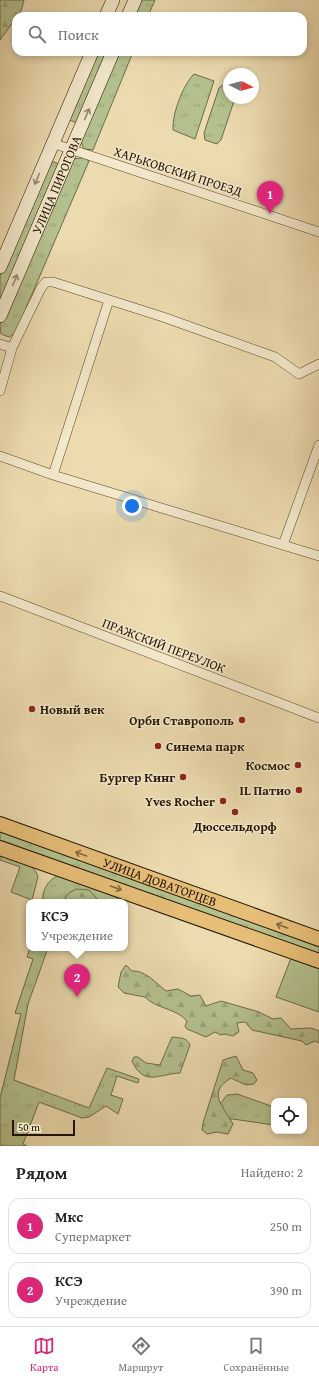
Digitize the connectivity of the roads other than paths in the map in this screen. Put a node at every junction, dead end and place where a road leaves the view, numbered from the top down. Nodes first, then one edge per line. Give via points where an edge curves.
1 (113, 0) edge
2 (135, 0) edge
3 (108, 12) edge
4 (130, 12) edge
5 (90, 56) edge
6 (111, 56) edge
7 (52, 143) junction
8 (71, 150) junction
9 (319, 232) edge
10 (0, 267) edge
11 (109, 300) junction
12 (0, 316) edge
13 (0, 344) edge
14 (12, 348) junction
15 (319, 364) edge
16 (0, 391) edge
17 (319, 445) edge
18 (0, 456) edge
19 (53, 475) junction
20 (283, 545) junction
21 (319, 556) edge
22 (0, 596) edge
23 (319, 718) edge
24 (0, 824) edge
25 (0, 848) edge
26 (319, 939) edge
27 (319, 961) edge

1 - 3 main road
2 - 4 main road
5 - 7 main road, УЛИЦА ПИРОГОВА
8 -> 6 main road, УЛИЦА ПИРОГОВА
7 - 8 street, ХАРЬКОВСКИЙ ПРОЕЗД
7 -> 10 main road, УЛИЦА ПИРОГОВА
8 - 9 street, ХАРЬКОВСКИЙ ПРОЕЗД
12 -> 8 main road, УЛИЦА ПИРОГОВА
11 - 14 street via 46,282
11 - 15 street via 275,357 299,374
11 - 19 street
13 - 14 street
14 - 16 street
17 - 20 street
18 - 19 street
19 - 20 street
20 - 21 street
22 - 23 street, ПРАЖСКИЙ ПЕРЕУЛОК
26 -> 24 main road, УЛИЦА ДОВАТОРЦЕВ
25 -> 27 main road, УЛИЦА ДОВАТОРЦЕВ

